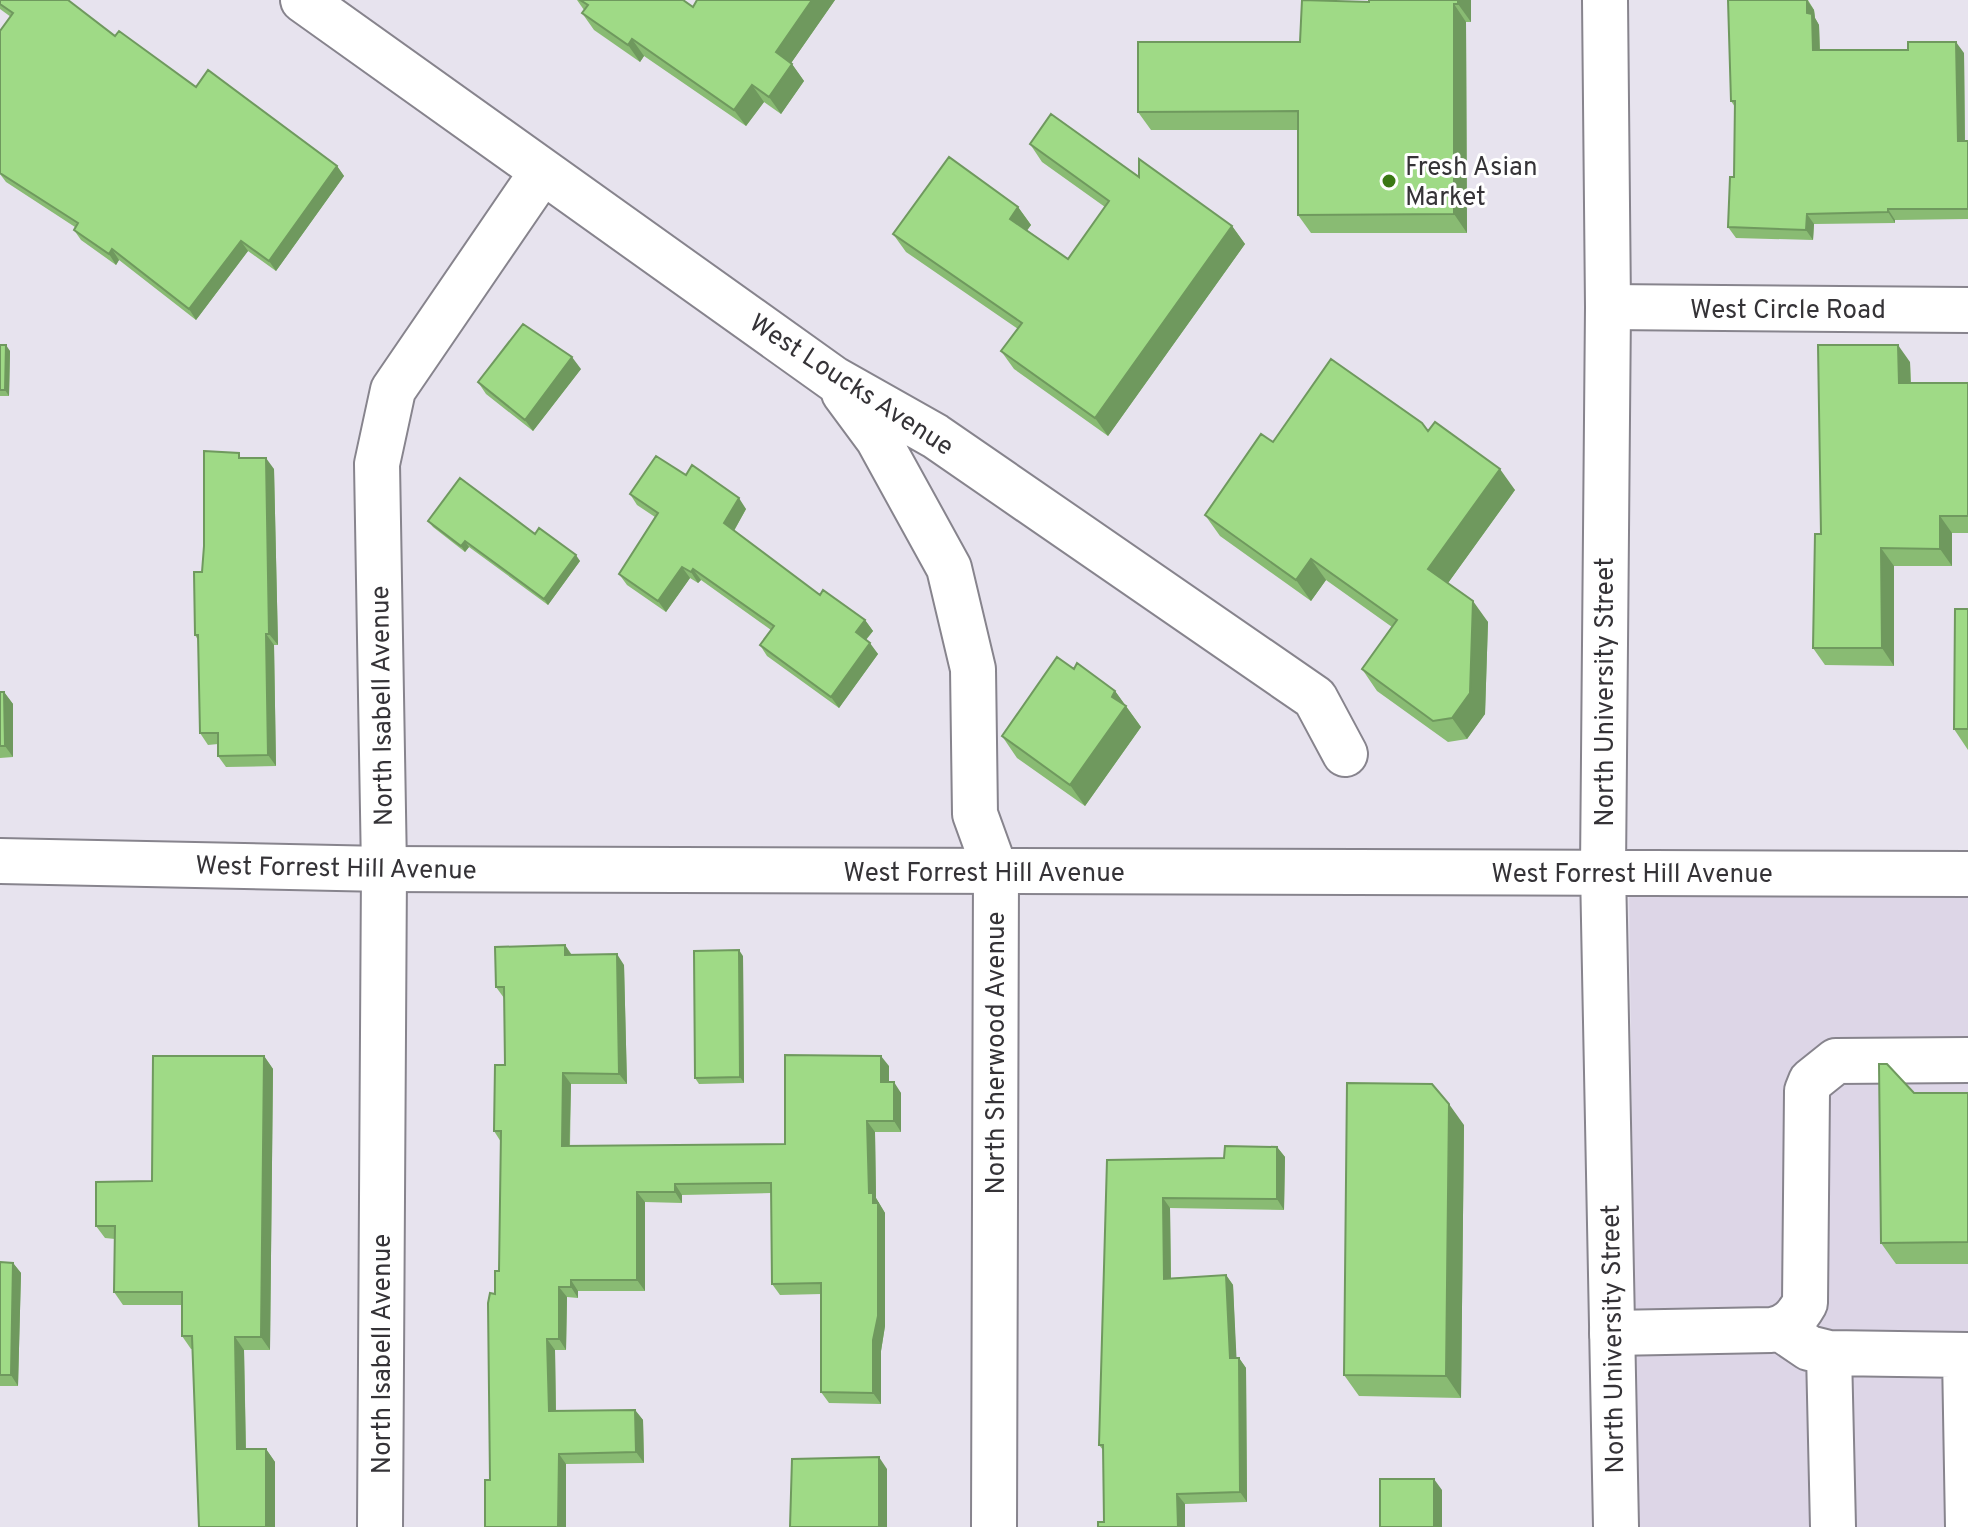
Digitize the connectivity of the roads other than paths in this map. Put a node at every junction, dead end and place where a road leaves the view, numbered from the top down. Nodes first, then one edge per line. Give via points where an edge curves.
1 (303, 0) edge
2 (1605, 0) edge
3 (542, 172) junction
4 (1608, 307) junction
5 (1968, 310) edge
6 (834, 379) junction
7 (1345, 754) dead end
8 (0, 861) edge
9 (384, 869) junction
10 (1603, 870) junction
11 (996, 872) junction
12 (1968, 874) edge
13 (1968, 1060) edge
14 (1781, 1329) junction
15 (1612, 1333) junction
16 (1829, 1353) junction
17 (1966, 1355) edge
18 (380, 1527) edge
19 (994, 1527) edge
20 (1616, 1527) edge
21 (1833, 1527) edge
22 (1968, 1527) edge

1 - 3 street, West Loucks Avenue
2 - 4 street, North University Street
3 - 6 street, West Loucks Avenue
3 - 9 street, North Isabell Avenue via 393,390 377,464
4 - 5 street, West Circle Road
4 - 10 street, North University Street
6 - 7 street, West Loucks Avenue via 935,436 1315,698
6 - 11 street, North Sherwood Avenue via 878,439 949,568 973,669 975,814
8 - 9 street, West Forrest Hill Avenue
9 - 11 street, West Forrest Hill Avenue
9 - 18 street, North Isabell Avenue
10 - 11 street, West Forrest Hill Avenue via 1547,875
10 - 12 street, West Forrest Hill Avenue
10 - 15 street, North University Street
11 - 19 street, North Sherwood Avenue
13 - 14 street via 1836,1061 1811,1081 1805,1303
14 - 15 street
14 - 16 street via 1809,1348
15 - 20 street, North University Street
16 - 17 street
16 - 21 street
17 - 22 street

